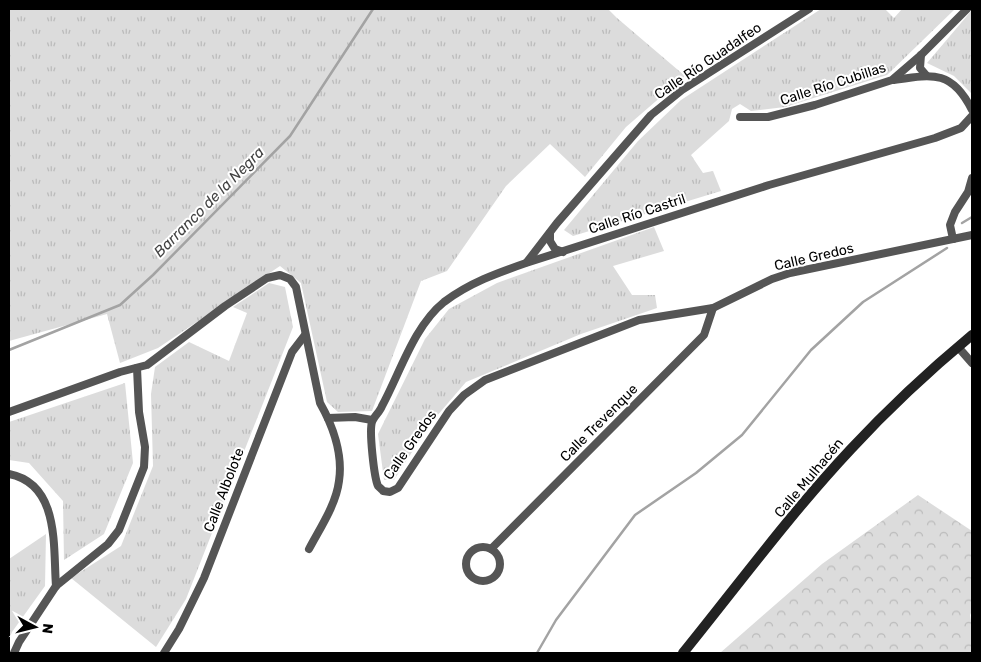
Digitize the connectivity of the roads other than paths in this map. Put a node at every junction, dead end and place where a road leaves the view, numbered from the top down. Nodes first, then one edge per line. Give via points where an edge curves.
1 (809, 9) edge
2 (967, 9) edge
3 (921, 56) junction
4 (926, 75) junction
5 (892, 80) junction
6 (972, 110) edge
7 (972, 116) edge
8 (740, 117) dead end
9 (972, 178) edge
10 (550, 233) junction
11 (972, 235) edge
12 (953, 239) junction
13 (563, 252) junction
14 (526, 263) junction
15 (713, 308) junction
16 (972, 334) edge
17 (305, 335) junction
18 (958, 347) junction
19 (972, 363) edge
20 (137, 368) junction
21 (9, 412) edge
22 (328, 418) junction
23 (372, 420) junction
24 (9, 474) edge
25 (310, 549) dead end
26 (491, 549) junction
27 (56, 586) junction
28 (14, 653) edge
29 (164, 653) edge
30 (683, 653) edge

1 - 10 street, Calle Río Guadalfeo via 682,90 651,115
2 - 3 street, Calle Río Cubillas
3 - 4 street via 920,68
3 - 5 street, Calle Río Cubillas
4 - 5 street
4 - 6 street via 949,81 965,96
5 - 8 street, Calle Río Cubillas via 768,117
7 - 13 street, Calle Río Castril via 961,128 935,138 769,185
9 - 12 street via 950,225
10 - 13 street via 555,249
10 - 14 street, Calle Río Guadalfeo
11 - 12 street, Calle Gredos
12 - 15 street, Calle Gredos via 790,273
13 - 14 street, Calle Río Castril
14 - 23 street, Calle Río Castril via 488,276 442,304 414,342 381,409
15 - 23 street, Calle Gredos via 639,320 485,380 449,411 398,488 390,492 383,491 378,485 370,435
15 - 26 street, Calle Trevenque via 704,335
16 - 18 street, Calle Mulhacén
17 - 20 street via 296,287 290,279 280,275 267,278 147,365
17 - 22 street via 320,403
17 - 29 street, Calle Albolote via 292,352 204,578
18 - 19 street
18 - 30 street, Calle Mulhacén via 851,448
20 - 21 street
20 - 27 street via 144,467 119,530 108,544
22 - 23 street
22 - 25 street via 338,448 339,482
24 - 27 street via 32,484 45,500 51,519
26 - 26 street, Calle Trevenque via 480,548 470,554 467,564 475,578 485,581 498,573 499,558
27 - 28 street

